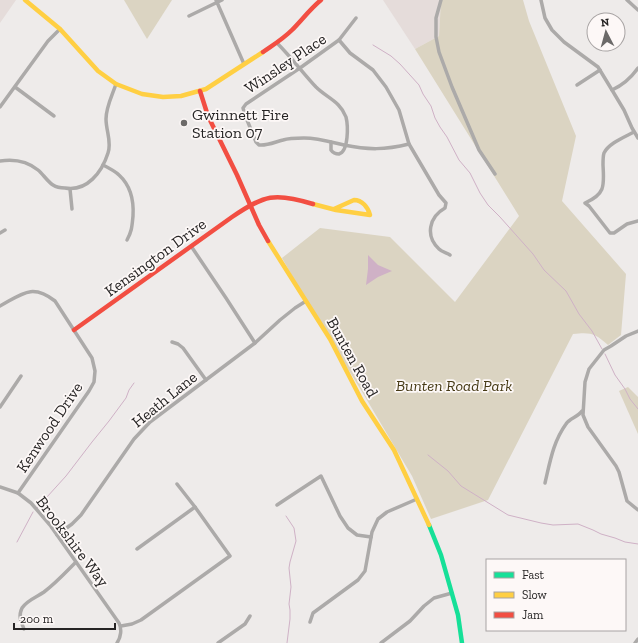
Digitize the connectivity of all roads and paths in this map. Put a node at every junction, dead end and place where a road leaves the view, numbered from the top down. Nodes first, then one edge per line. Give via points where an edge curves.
1 (25, 0) edge
2 (222, 0) edge
3 (321, 0) edge
4 (441, 0) edge
5 (541, 0) edge
6 (627, 0) edge
7 (217, 1) edge
8 (638, 10) edge
9 (189, 16) dead end
10 (356, 18) dead end
11 (60, 29) junction
12 (339, 40) junction
13 (277, 43) junction
14 (244, 64) junction
15 (300, 68) junction
16 (638, 68) edge
17 (600, 70) junction
18 (116, 84) junction
19 (577, 85) dead end
20 (15, 87) junction
21 (612, 90) junction
22 (200, 91) junction
23 (0, 106) edge
24 (54, 116) dead end
25 (634, 132) junction
26 (638, 138) edge
27 (331, 142) junction
28 (409, 144) junction
29 (346, 145) junction
30 (0, 161) edge
31 (103, 165) junction
32 (496, 174) dead end
33 (70, 189) junction
34 (250, 205) junction
35 (72, 209) dead end
36 (334, 209) junction
37 (638, 221) edge
38 (5, 230) dead end
39 (0, 233) edge
40 (127, 240) dead end
41 (191, 246) junction
42 (450, 255) dead end
43 (306, 301) junction
44 (0, 306) edge
45 (74, 330) junction
46 (638, 331) edge
47 (172, 342) dead end
48 (255, 343) junction
49 (20, 376) dead end
50 (206, 380) junction
51 (0, 407) edge
52 (584, 408) junction
53 (545, 483) dead end
54 (178, 484) dead end
55 (0, 487) edge
56 (18, 492) junction
57 (416, 499) junction
58 (277, 505) dead end
59 (195, 507) junction
60 (638, 510) edge
61 (57, 535) junction
62 (371, 538) junction
63 (136, 549) dead end
64 (76, 562) junction
65 (452, 593) junction
66 (250, 616) dead end
67 (310, 622) dead end
68 (120, 626) junction
69 (24, 629) dead end
70 (638, 639) edge
71 (117, 643) edge
72 (218, 643) edge
73 (381, 643) edge
74 (462, 643) edge
75 (635, 643) edge

1 - 11 street
2 - 7 street
3 - 13 street
4 - 32 street via 436,18 439,52 479,150
5 - 17 street via 545,18 552,30
6 - 8 street
7 - 9 street
7 - 14 street
10 - 12 street, Winsley Place
11 - 18 street via 98,71
11 - 20 street via 48,41
12 - 15 street, Winsley Place
12 - 28 street via 350,53 373,70 386,87 399,110
13 - 14 street
13 - 15 street
14 - 22 street
15 - 27 street, Winsley Place via 243,108 256,142 263,146 302,138
15 - 29 street via 344,113 348,131
16 - 21 street via 630,79
17 - 19 street
17 - 21 street
18 - 22 street via 142,94 163,97
18 - 31 street via 106,118 110,145
20 - 23 street
20 - 24 street
21 - 25 street
22 - 34 street, Bunten Road via 208,116
25 - 26 street
25 - 37 street via 612,144 604,153 603,188 599,194 585,203 610,234
27 - 29 street, Winsley Place
27 - 29 street via 331,150 337,154 342,153
28 - 29 street, Winsley Place via 373,149
28 - 42 street via 446,203 445,208 434,218 430,234 440,250
30 - 33 street via 21,161 38,170 53,185
31 - 33 street via 87,184
31 - 40 street via 119,175 132,195 134,206 131,232
33 - 35 street
34 - 36 street, Kensington Drive via 262,199 283,197
34 - 41 street, Kensington Drive
34 - 43 street, Bunten Road via 272,248
36 - 36 street, Kensington Drive via 358,200 370,215
38 - 39 street
41 - 45 street, Kensington Drive
41 - 48 street
43 - 48 street, Heath Lane
43 - 57 street, Bunten Road via 330,339 362,401 394,450
44 - 45 street, Kenwood Drive via 28,292 40,292 55,301
45 - 56 street, Kenwood Drive via 92,358 96,371 94,382
46 - 52 street via 604,350 589,369 585,382
47 - 50 street via 183,348
48 - 50 street, Heath Lane
49 - 51 street
50 - 61 street, Heath Lane via 150,422 134,439 81,515
52 - 53 street via 580,415 568,421 562,429 552,453
52 - 60 street via 583,415 588,427 619,472 627,501
54 - 59 street
55 - 56 street, Brookshire Way
56 - 61 street, Brookshire Way via 31,503
57 - 62 street via 387,512 378,519
57 - 65 street, Bunten Road via 440,551
58 - 62 street via 321,476 348,528
59 - 63 street
59 - 68 street via 230,556 140,620
61 - 64 street, Brookshire Way
62 - 67 street via 365,571 358,580 313,613
64 - 68 street, Brookshire Way
64 - 69 street via 55,583 22,609 19,617
65 - 73 street via 434,598
65 - 74 street, Bunten Road
66 - 72 street via 245,624
68 - 71 street via 121,635
70 - 75 street

